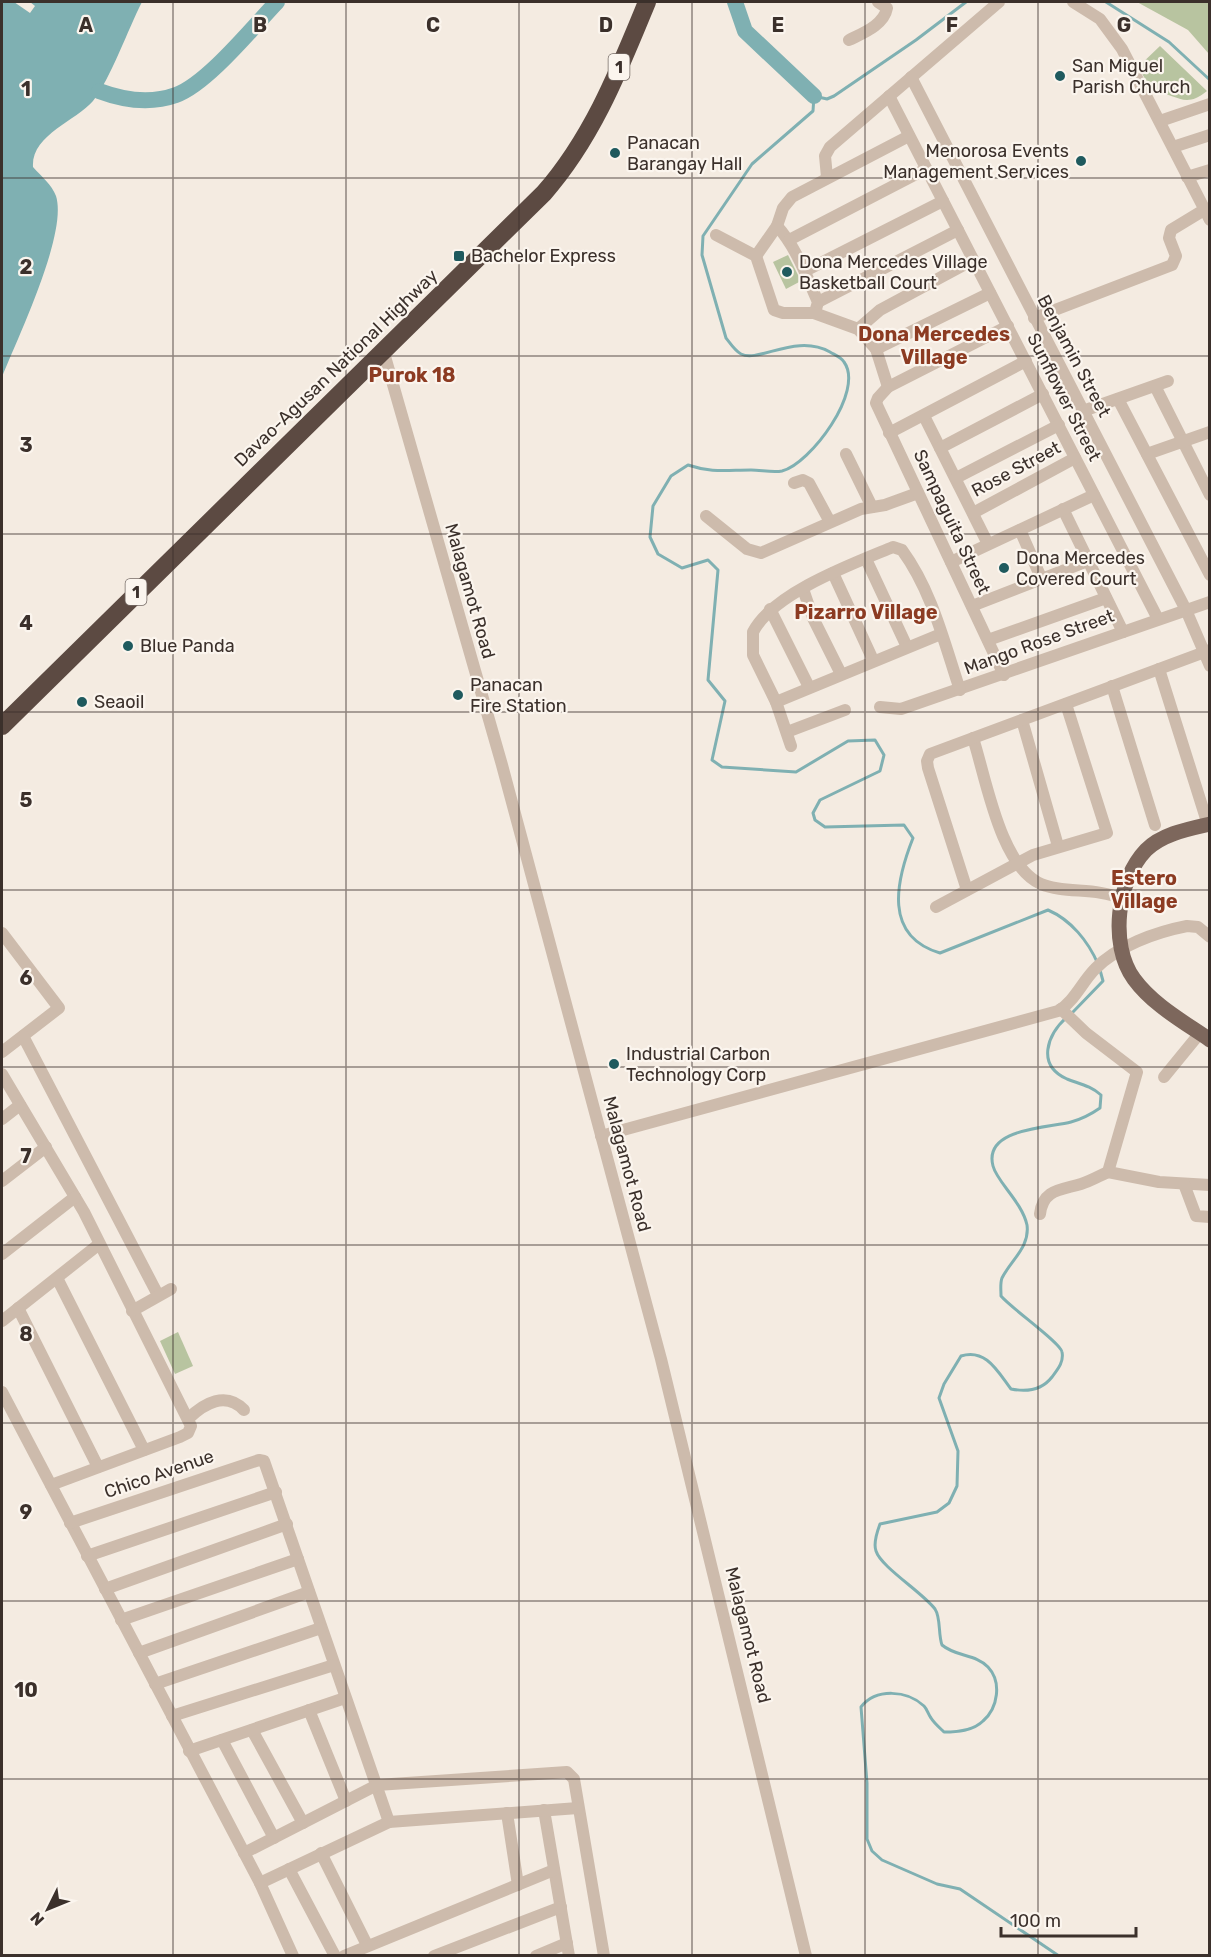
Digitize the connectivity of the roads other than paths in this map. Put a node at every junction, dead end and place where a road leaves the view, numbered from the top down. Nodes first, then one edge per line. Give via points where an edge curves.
1 (647, 2) edge
2 (878, 2) edge
3 (999, 2) edge
4 (1073, 2) edge
5 (849, 40) dead end
6 (911, 77) junction
7 (889, 96) junction
8 (1209, 104) edge
9 (1160, 121) junction
10 (1209, 135) edge
11 (909, 136) junction
12 (1173, 147) junction
13 (926, 169) junction
14 (1209, 170) edge
15 (827, 177) junction
16 (1186, 177) junction
17 (943, 201) junction
18 (1206, 208) edge
19 (777, 226) junction
20 (958, 230) junction
21 (716, 235) dead end
22 (789, 240) junction
23 (756, 256) junction
24 (973, 260) junction
25 (805, 271) junction
26 (990, 293) junction
27 (816, 307) junction
28 (1034, 318) junction
29 (1008, 326) junction
30 (858, 329) junction
31 (876, 349) junction
32 (384, 353) junction
33 (1026, 361) junction
34 (1168, 381) dead end
35 (1155, 386) junction
36 (888, 387) junction
37 (1043, 394) junction
38 (1118, 399) junction
39 (1083, 411) junction
40 (924, 416) junction
41 (1059, 425) junction
42 (1209, 432) edge
43 (889, 433) junction
44 (1183, 441) junction
45 (940, 447) junction
46 (846, 454) dead end
47 (1147, 454) junction
48 (1076, 458) junction
49 (956, 478) junction
50 (794, 483) dead end
51 (918, 493) junction
52 (1094, 495) junction
53 (1209, 495) edge
54 (872, 507) junction
55 (1063, 509) junction
56 (972, 513) junction
57 (705, 516) dead end
58 (830, 522) junction
59 (1020, 530) junction
60 (988, 544) junction
61 (866, 559) junction
62 (1088, 561) junction
63 (951, 562) junction
64 (1208, 569) edge
65 (833, 573) junction
66 (1042, 580) junction
67 (803, 589) junction
68 (1106, 598) junction
69 (1209, 602) edge
70 (972, 606) junction
71 (770, 609) junction
72 (1186, 610) junction
73 (1158, 619) junction
74 (1122, 632) junction
75 (941, 634) junction
76 (988, 640) junction
77 (907, 647) junction
78 (1207, 651) edge
79 (873, 660) junction
80 (1209, 666) edge
81 (1160, 669) junction
82 (841, 674) junction
83 (1004, 675) junction
84 (1112, 686) junction
85 (809, 687) junction
86 (960, 690) junction
87 (776, 702) junction
88 (1066, 704) junction
89 (880, 707) dead end
90 (844, 710) dead end
91 (1022, 720) junction
92 (2, 726) edge
93 (787, 732) junction
94 (974, 738) junction
95 (791, 746) dead end
96 (1209, 824) edge
97 (1155, 825) dead end
98 (1058, 846) junction
99 (1017, 862) junction
100 (968, 890) junction
101 (1122, 898) junction
102 (936, 907) dead end
103 (2, 933) edge
104 (1209, 937) edge
105 (1121, 949) junction
106 (1066, 1014) junction
107 (23, 1036) junction
108 (1205, 1037) edge
109 (2, 1052) edge
110 (2, 1074) edge
111 (1164, 1077) dead end
112 (20, 1105) junction
113 (2, 1119) edge
114 (601, 1136) junction
115 (46, 1147) junction
116 (1108, 1172) junction
117 (2, 1181) edge
118 (1184, 1184) junction
119 (1209, 1185) edge
120 (75, 1197) junction
121 (1040, 1214) dead end
122 (1209, 1217) edge
123 (98, 1245) junction
124 (2, 1254) edge
125 (57, 1278) junction
126 (171, 1289) dead end
127 (158, 1295) junction
128 (18, 1308) junction
129 (132, 1311) junction
130 (2, 1321) edge
131 (2, 1392) edge
132 (244, 1410) dead end
133 (188, 1419) junction
134 (144, 1450) junction
135 (98, 1467) junction
136 (51, 1485) junction
137 (276, 1492) junction
138 (70, 1523) junction
139 (287, 1524) junction
140 (87, 1556) junction
141 (298, 1559) junction
142 (105, 1589) junction
143 (309, 1592) junction
144 (122, 1620) junction
145 (321, 1628) junction
146 (138, 1653) junction
147 (334, 1665) junction
148 (155, 1684) junction
149 (345, 1698) junction
150 (309, 1710) junction
151 (172, 1716) junction
152 (252, 1730) junction
153 (222, 1740) junction
154 (189, 1751) junction
155 (377, 1785) junction
156 (346, 1801) junction
157 (578, 1808) junction
158 (544, 1810) junction
159 (507, 1813) junction
160 (389, 1822) junction
161 (303, 1823) junction
162 (273, 1838) junction
163 (244, 1853) junction
164 (321, 1853) junction
165 (289, 1869) junction
166 (554, 1870) junction
167 (260, 1883) junction
168 (518, 1885) junction
169 (561, 1906) junction
170 (367, 1945) junction
171 (568, 1949) edge
172 (293, 1956) edge
173 (335, 1956) edge
174 (344, 1956) edge
175 (435, 1956) edge
176 (536, 1956) edge
177 (604, 1956) edge
178 (806, 1956) edge

1 - 32 highway, Davao-Agusan National Highway / 1 via 610,91 570,161 544,193
2 - 5 street via 887,8 886,14 872,28
3 - 6 street
4 - 9 street via 1092,12 1110,31
6 - 7 street
6 - 28 street, Benjamin Street
7 - 11 street, Sunflower Street
7 - 15 street via 830,147 825,156
8 - 9 street
9 - 12 street
10 - 12 street
11 - 13 street, Sunflower Street
11 - 15 street
12 - 16 street
13 - 17 street, Sunflower Street
13 - 22 street
14 - 16 street
15 - 19 street via 792,197
16 - 18 street
17 - 20 street, Sunflower Street
17 - 25 street
18 - 28 street via 1171,230 1169,237 1176,256 1172,265
19 - 22 street
19 - 23 street
20 - 24 street, Sunflower Street
20 - 27 street
21 - 23 street
22 - 25 street
23 - 27 street via 774,310 783,313
24 - 26 street, Sunflower Street
24 - 30 street via 880,310
25 - 27 street
26 - 29 street, Sunflower Street
26 - 31 street
27 - 30 street
28 - 39 street, Benjamin Street
29 - 33 street, Sunflower Street
29 - 36 street
30 - 31 street
31 - 36 street
32 - 92 highway, Davao-Agusan National Highway / 1
32 - 114 street, Malagamot Road via 502,765
33 - 37 street, Sunflower Street
33 - 40 street
34 - 35 street
35 - 38 street
35 - 44 street
36 - 43 street, Sampaguita Street via 876,403
37 - 41 street, Sunflower Street
37 - 45 street
38 - 39 street
38 - 47 street
39 - 72 street, Benjamin Street
40 - 43 street
40 - 45 street
41 - 48 street, Sunflower Street
41 - 49 street
42 - 44 street
43 - 51 street, Sampaguita Street
44 - 47 street
44 - 53 street
45 - 49 street
46 - 54 street
47 - 64 street
48 - 52 street, Sunflower Street
48 - 56 street, Rose Street
49 - 56 street
50 - 58 street via 808,483
51 - 54 street
51 - 63 street, Sampaguita Street
52 - 55 street
52 - 73 street, Sunflower Street
54 - 58 street
55 - 59 street
55 - 62 street
56 - 60 street
57 - 58 street via 754,552 769,551
59 - 60 street
59 - 66 street
60 - 63 street
61 - 65 street
61 - 75 street via 893,547 902,550 923,587
61 - 77 street
62 - 66 street
62 - 68 street
63 - 70 street, Sampaguita Street
65 - 67 street
65 - 79 street
66 - 70 street
67 - 71 street
67 - 82 street
68 - 74 street
68 - 76 street
69 - 72 street, Mango Rose Street
70 - 76 street, Sampaguita Street
71 - 85 street
71 - 87 street via 753,632 751,645 760,673
72 - 73 street, Mango Rose Street
72 - 78 street, Benjamin Street
73 - 74 street, Mango Rose Street
74 - 83 street, Mango Rose Street
75 - 77 street
75 - 86 street
76 - 83 street, Sampaguita Street
77 - 79 street
78 - 80 street, Benjamin Street
78 - 81 street
79 - 82 street
81 - 84 street
81 - 96 street
82 - 85 street
83 - 86 street, Mango Rose Street
84 - 88 street
84 - 97 street
85 - 87 street
86 - 89 street, Mango Rose Street via 901,709
87 - 93 street
88 - 91 street
88 - 98 street via 1107,833
90 - 93 street
91 - 94 street
91 - 98 street
93 - 95 street
94 - 99 street via 1005,844
94 - 100 street via 933,752 927,761
96 - 101 main road via 1177,832 1147,849
98 - 99 street
99 - 100 street
99 - 101 street via 1041,884
100 - 102 street
101 - 105 main road
103 - 107 street via 59,1008
104 - 105 street via 1198,927 1187,926
105 - 106 street via 1098,966
105 - 108 main road via 1128,970 1142,988
106 - 114 street
106 - 116 street via 1137,1072
107 - 109 street
107 - 127 street
108 - 111 street
110 - 112 street
112 - 113 street
112 - 115 street
114 - 178 street, Malagamot Road via 697,1502
115 - 117 street
115 - 120 street
116 - 118 street
116 - 121 street via 1082,1184 1052,1191 1043,1199
118 - 119 street
118 - 122 street via 1196,1216
120 - 123 street
120 - 124 street
123 - 125 street
123 - 129 street
125 - 128 street
125 - 134 street
126 - 127 street
127 - 129 street
128 - 130 street
128 - 135 street
129 - 133 street
131 - 136 street
132 - 133 street via 228,1399 205,1405
133 - 134 street via 188,1433
134 - 135 street
135 - 136 street
136 - 138 street
137 - 138 street, Chico Avenue via 266,1464 260,1460
137 - 139 street
137 - 140 street
138 - 140 street
139 - 141 street
139 - 142 street
140 - 142 street
141 - 143 street
141 - 144 street
142 - 144 street
143 - 145 street
143 - 146 street
144 - 146 street
145 - 147 street
145 - 148 street
146 - 148 street
147 - 149 street
147 - 151 street
148 - 151 street
149 - 150 street
149 - 155 street
150 - 152 street
150 - 156 street
151 - 154 street
152 - 153 street
152 - 161 street
153 - 154 street
153 - 162 street
154 - 163 street
155 - 156 street
155 - 157 street via 563,1771 574,1779
155 - 160 street
156 - 161 street
157 - 158 street
157 - 177 street
158 - 159 street
158 - 166 street
159 - 160 street
159 - 168 street
160 - 164 street
161 - 162 street
162 - 163 street
163 - 167 street
164 - 165 street
164 - 170 street
165 - 167 street
165 - 173 street
166 - 168 street
166 - 169 street
167 - 172 street
168 - 170 street
169 - 171 street
169 - 175 street
170 - 174 street
171 - 176 street

